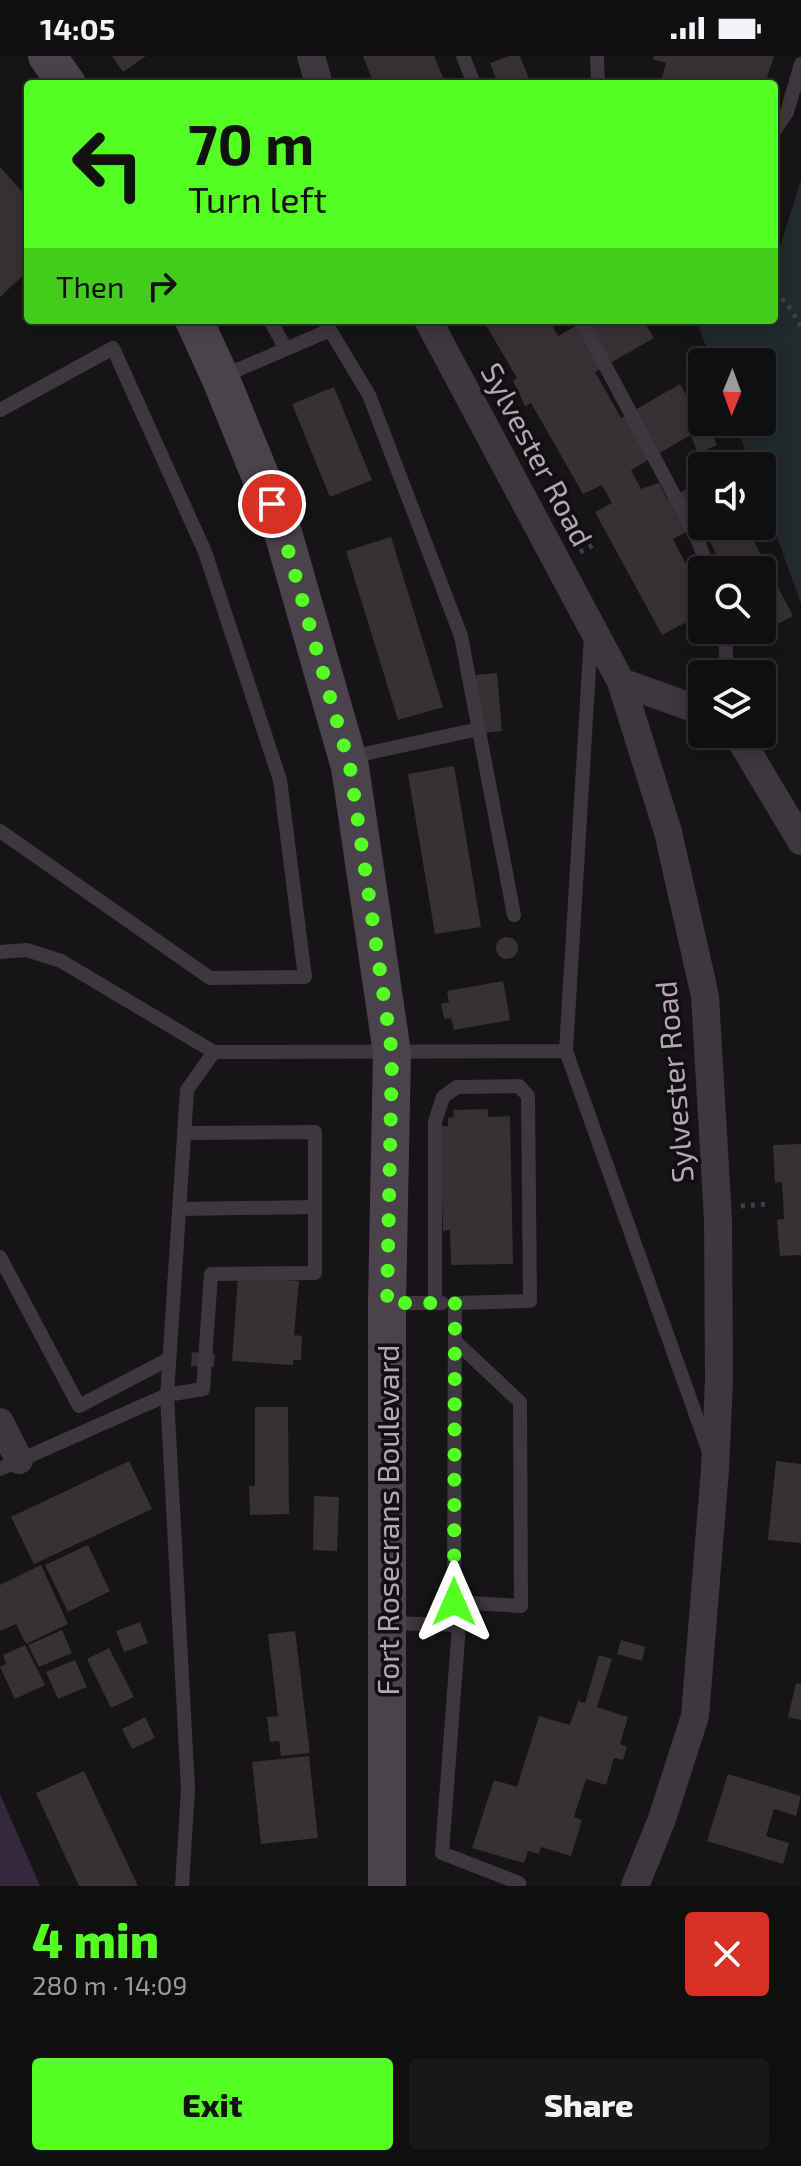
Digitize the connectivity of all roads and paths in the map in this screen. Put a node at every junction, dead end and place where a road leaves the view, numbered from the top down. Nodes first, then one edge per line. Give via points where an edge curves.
1 (47, 56) edge
2 (311, 56) edge
3 (463, 56) edge
4 (597, 56) edge
5 (801, 64) edge
6 (64, 80) edge
7 (318, 80) edge
8 (472, 80) edge
9 (598, 80) edge
10 (778, 126) edge
11 (778, 295) edge
12 (196, 324) edge
13 (272, 324) edge
14 (430, 324) edge
15 (583, 324) edge
16 (327, 325) edge
17 (801, 326) edge
18 (286, 349) junction
19 (220, 377) junction
20 (0, 410) edge
21 (704, 556) edge
22 (591, 627) junction
23 (621, 682) junction
24 (688, 706) edge
25 (479, 729) junction
26 (745, 748) edge
27 (347, 758) junction
28 (0, 831) edge
29 (801, 841) edge
30 (514, 915) dead end
31 (0, 952) edge
32 (566, 1051) junction
33 (214, 1052) junction
34 (392, 1053) junction
35 (184, 1133) junction
36 (315, 1207) junction
37 (179, 1209) junction
38 (0, 1257) edge
39 (387, 1303) junction
40 (435, 1303) junction
41 (455, 1303) junction
42 (455, 1341) junction
43 (167, 1360) junction
44 (167, 1395) junction
45 (0, 1422) edge
46 (9, 1464) edge
47 (715, 1469) junction
48 (454, 1602) junction
49 (386, 1623) junction
50 (459, 1625) junction
51 (182, 1886) edge
52 (387, 1886) edge
53 (518, 1886) edge
54 (635, 1886) edge

1 - 6 street
2 - 7 street
3 - 8 lane
4 - 9 lane
5 - 10 lane
11 - 17 path
12 - 19 street, Fort Rosecrans Boulevard
13 - 18 lane
14 - 22 street, Sylvester Road
15 - 21 lane
16 - 18 lane
16 - 25 lane via 369,395 461,636
18 - 19 lane
19 - 27 street, Fort Rosecrans Boulevard via 282,529
20 - 28 lane via 113,348 205,552 280,780 305,977 210,978
22 - 23 street, Sylvester Road
22 - 32 lane
23 - 24 street
23 - 47 street, Sylvester Road via 668,832 705,996 718,1219
25 - 27 lane
25 - 30 lane
26 - 29 street
27 - 34 street, Fort Rosecrans Boulevard
31 - 33 lane via 27,950 61,961
32 - 34 lane
32 - 47 lane
33 - 34 lane
33 - 35 lane via 187,1090
34 - 39 street, Fort Rosecrans Boulevard
35 - 36 lane via 315,1132
35 - 37 lane
36 - 37 lane
36 - 44 lane via 315,1273 211,1274 203,1389
37 - 43 lane
38 - 43 lane via 79,1406
39 - 40 lane
39 - 49 street, Fort Rosecrans Boulevard
40 - 41 lane
40 - 41 lane via 435,1122 443,1097 457,1087 519,1086 528,1096 530,1301
41 - 42 lane
42 - 48 lane
42 - 48 lane via 520,1402 521,1606
43 - 44 lane
44 - 46 lane
44 - 51 lane via 188,1789
45 - 46 street
47 - 54 street, Sylvester Road via 695,1716
48 - 50 lane
49 - 50 lane
49 - 52 street, Fort Rosecrans Boulevard
50 - 53 lane via 442,1853

